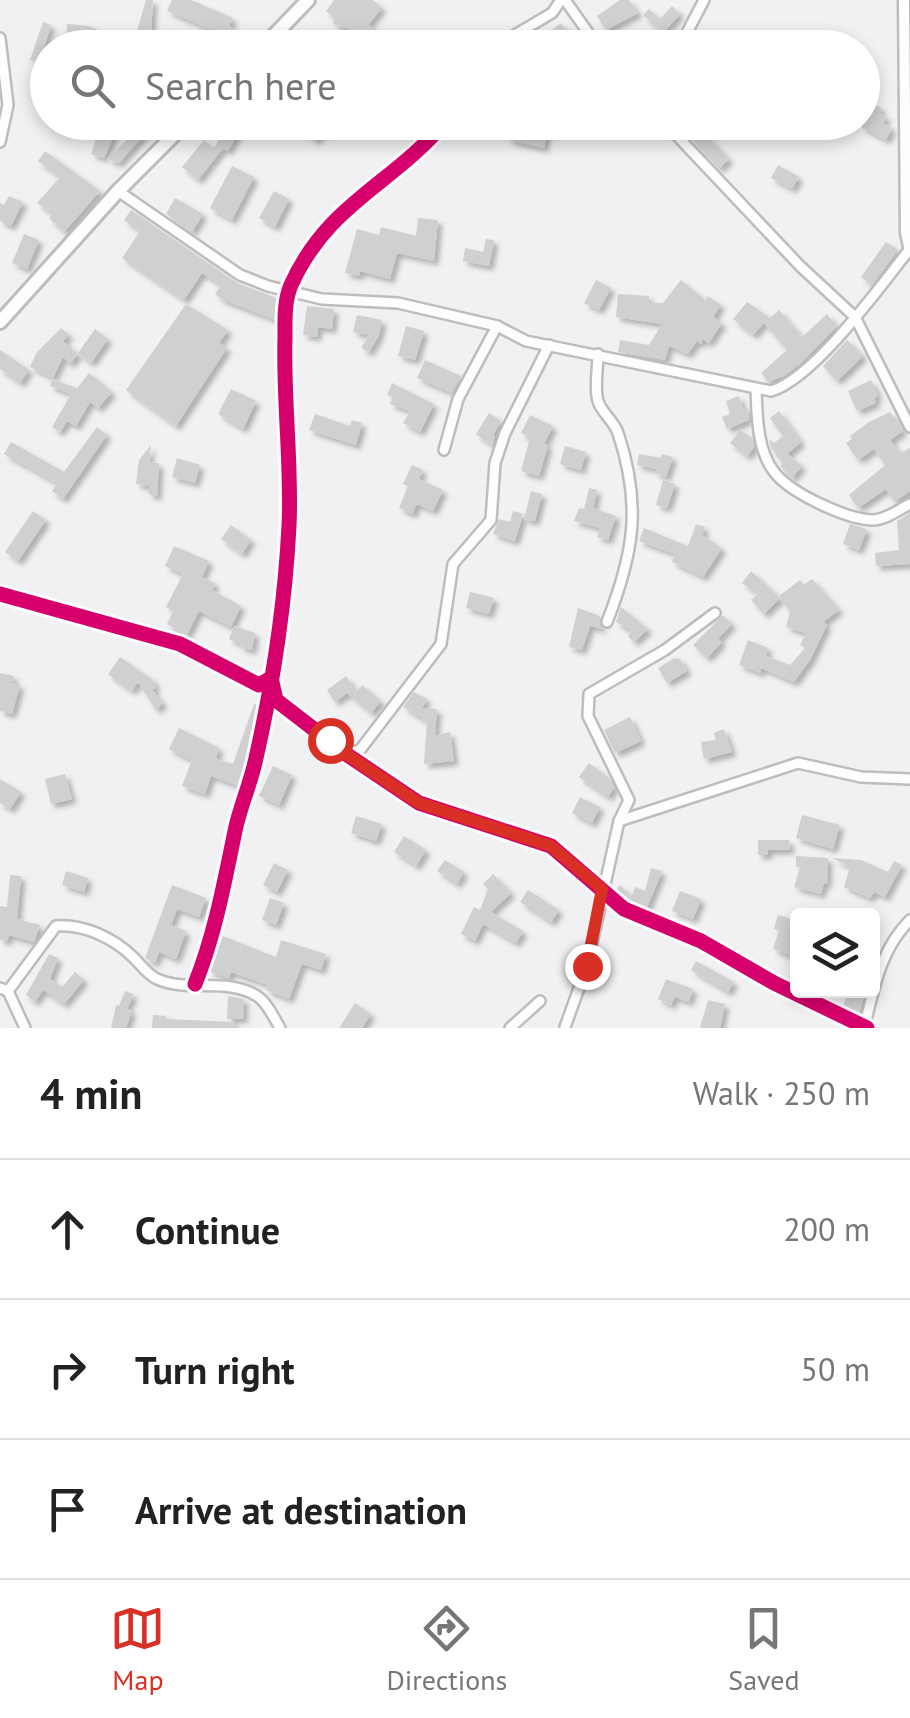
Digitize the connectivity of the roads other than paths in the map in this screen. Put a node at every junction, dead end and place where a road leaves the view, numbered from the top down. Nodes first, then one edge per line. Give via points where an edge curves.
1 (308, 0) edge
2 (563, 0) edge
3 (704, 0) edge
4 (904, 0) edge
5 (279, 30) edge
6 (523, 30) edge
7 (586, 30) edge
8 (688, 30) edge
9 (0, 38) edge
10 (908, 70) edge
11 (169, 140) edge
12 (427, 140) edge
13 (681, 140) edge
14 (0, 142) edge
15 (118, 191) junction
16 (908, 205) edge
17 (910, 251) edge
18 (288, 290) junction
19 (855, 318) junction
20 (0, 322) edge
21 (497, 326) junction
22 (548, 345) junction
23 (598, 354) junction
24 (756, 389) junction
25 (910, 427) edge
26 (444, 450) dead end
27 (910, 504) edge
28 (0, 594) edge
29 (715, 614) dead end
30 (607, 622) dead end
31 (271, 678) junction
32 (346, 754) junction
33 (910, 780) edge
34 (619, 822) junction
35 (602, 889) junction
36 (910, 920) edge
37 (195, 984) junction
38 (4, 989) edge
39 (540, 1001) dead end
40 (565, 1027) edge
41 (25, 1028) edge
42 (280, 1028) edge
43 (510, 1028) edge
44 (865, 1028) edge

1 - 5 main road
2 - 6 street
2 - 7 street
3 - 8 street
4 - 10 street
9 - 14 street via 8,105
10 - 16 street
11 - 15 main road
12 - 18 street via 335,218
13 - 19 street
15 - 18 street via 240,275
15 - 20 main road
16 - 17 street
17 - 19 street
18 - 21 street via 398,303
18 - 31 street via 289,526
19 - 24 street via 784,387
19 - 25 street
21 - 22 street
21 - 26 street via 458,400
22 - 23 street
22 - 32 street via 505,432 490,520 453,564 441,644 360,750
23 - 24 street
23 - 30 street via 598,401 617,428 628,468 633,536
24 - 27 street via 764,447 774,472 795,490 861,518 886,518
28 - 31 street via 180,644 259,685
29 - 34 street via 589,694 588,716 630,800
31 - 32 street via 276,700
31 - 37 street via 211,944
32 - 35 street via 419,803 551,846
33 - 34 street via 798,763
34 - 35 street
35 - 40 street via 587,966
35 - 44 street via 624,909 701,941
36 - 44 street via 880,966
37 - 38 street via 161,981 92,930 72,925 56,926
37 - 42 street via 259,997
38 - 41 street
39 - 43 street

